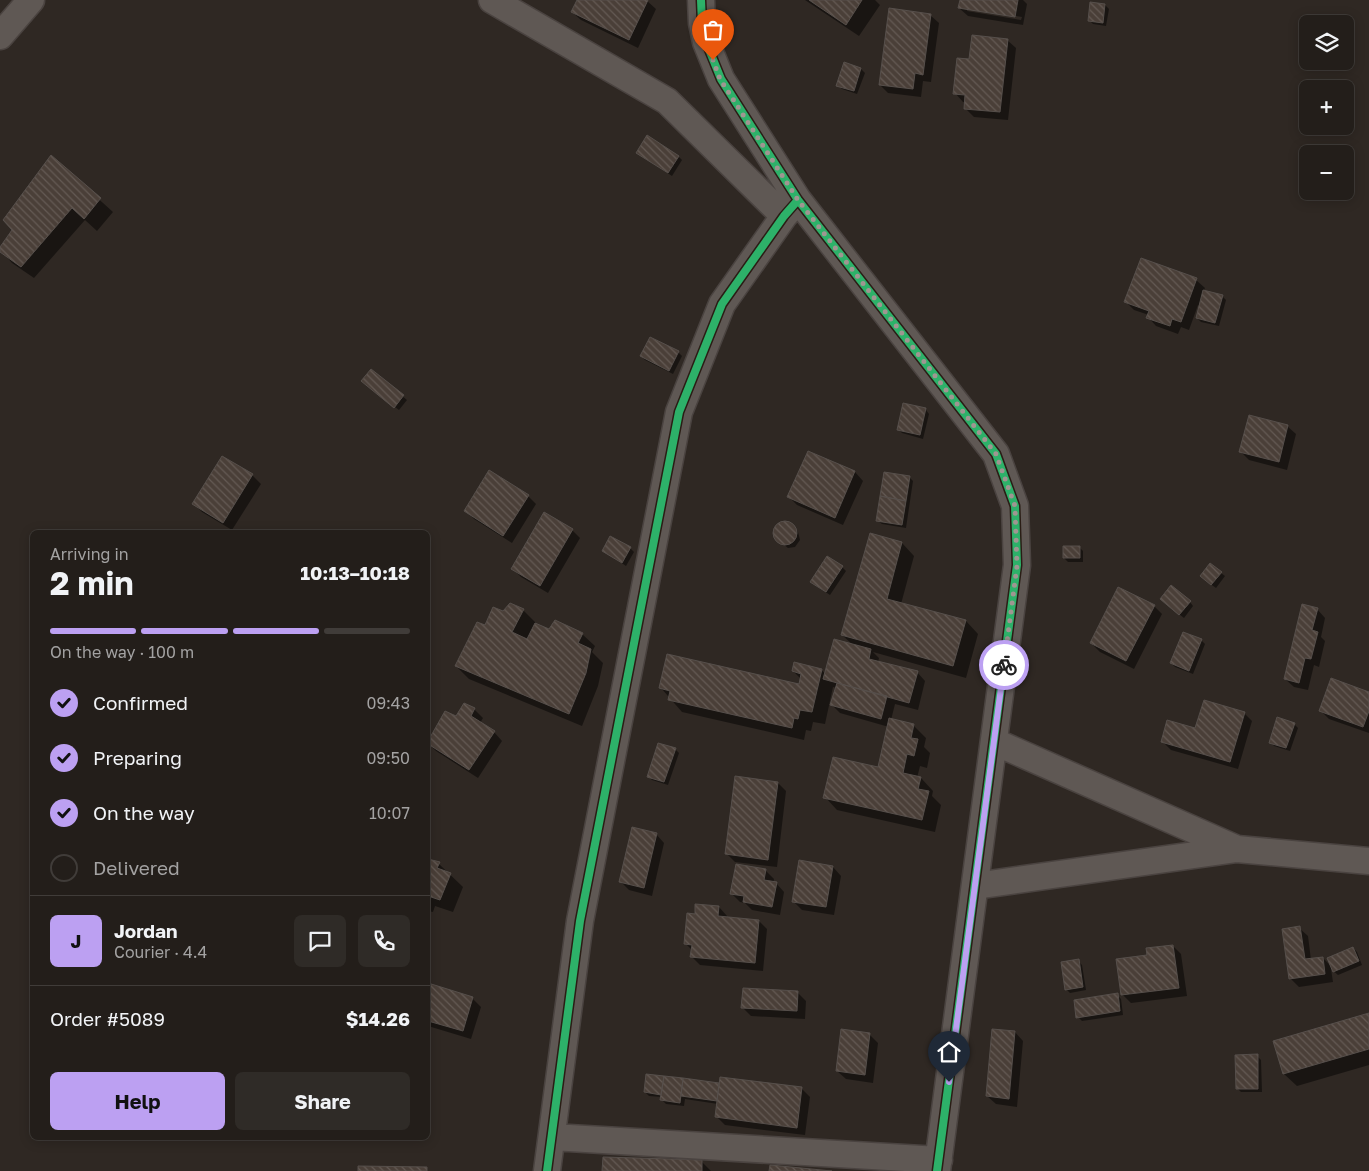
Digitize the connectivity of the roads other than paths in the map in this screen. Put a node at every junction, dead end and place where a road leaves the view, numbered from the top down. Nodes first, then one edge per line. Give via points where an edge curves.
1 (31, 0) edge
2 (492, 0) edge
3 (702, 0) edge
4 (0, 36) edge
5 (791, 208) junction
6 (995, 742) junction
7 (1237, 849) junction
8 (1369, 861) edge
9 (975, 886) junction
10 (552, 1137) junction
11 (938, 1165) edge
12 (547, 1171) edge

1 - 4 street
2 - 5 street via 666,101
3 - 5 street via 706,42 720,79
5 - 6 street via 996,454 1015,506 1017,566
5 - 10 street via 722,304 679,412 580,920
6 - 7 street
6 - 9 street
7 - 8 street
7 - 9 street
9 - 11 street
10 - 11 street
10 - 12 street

